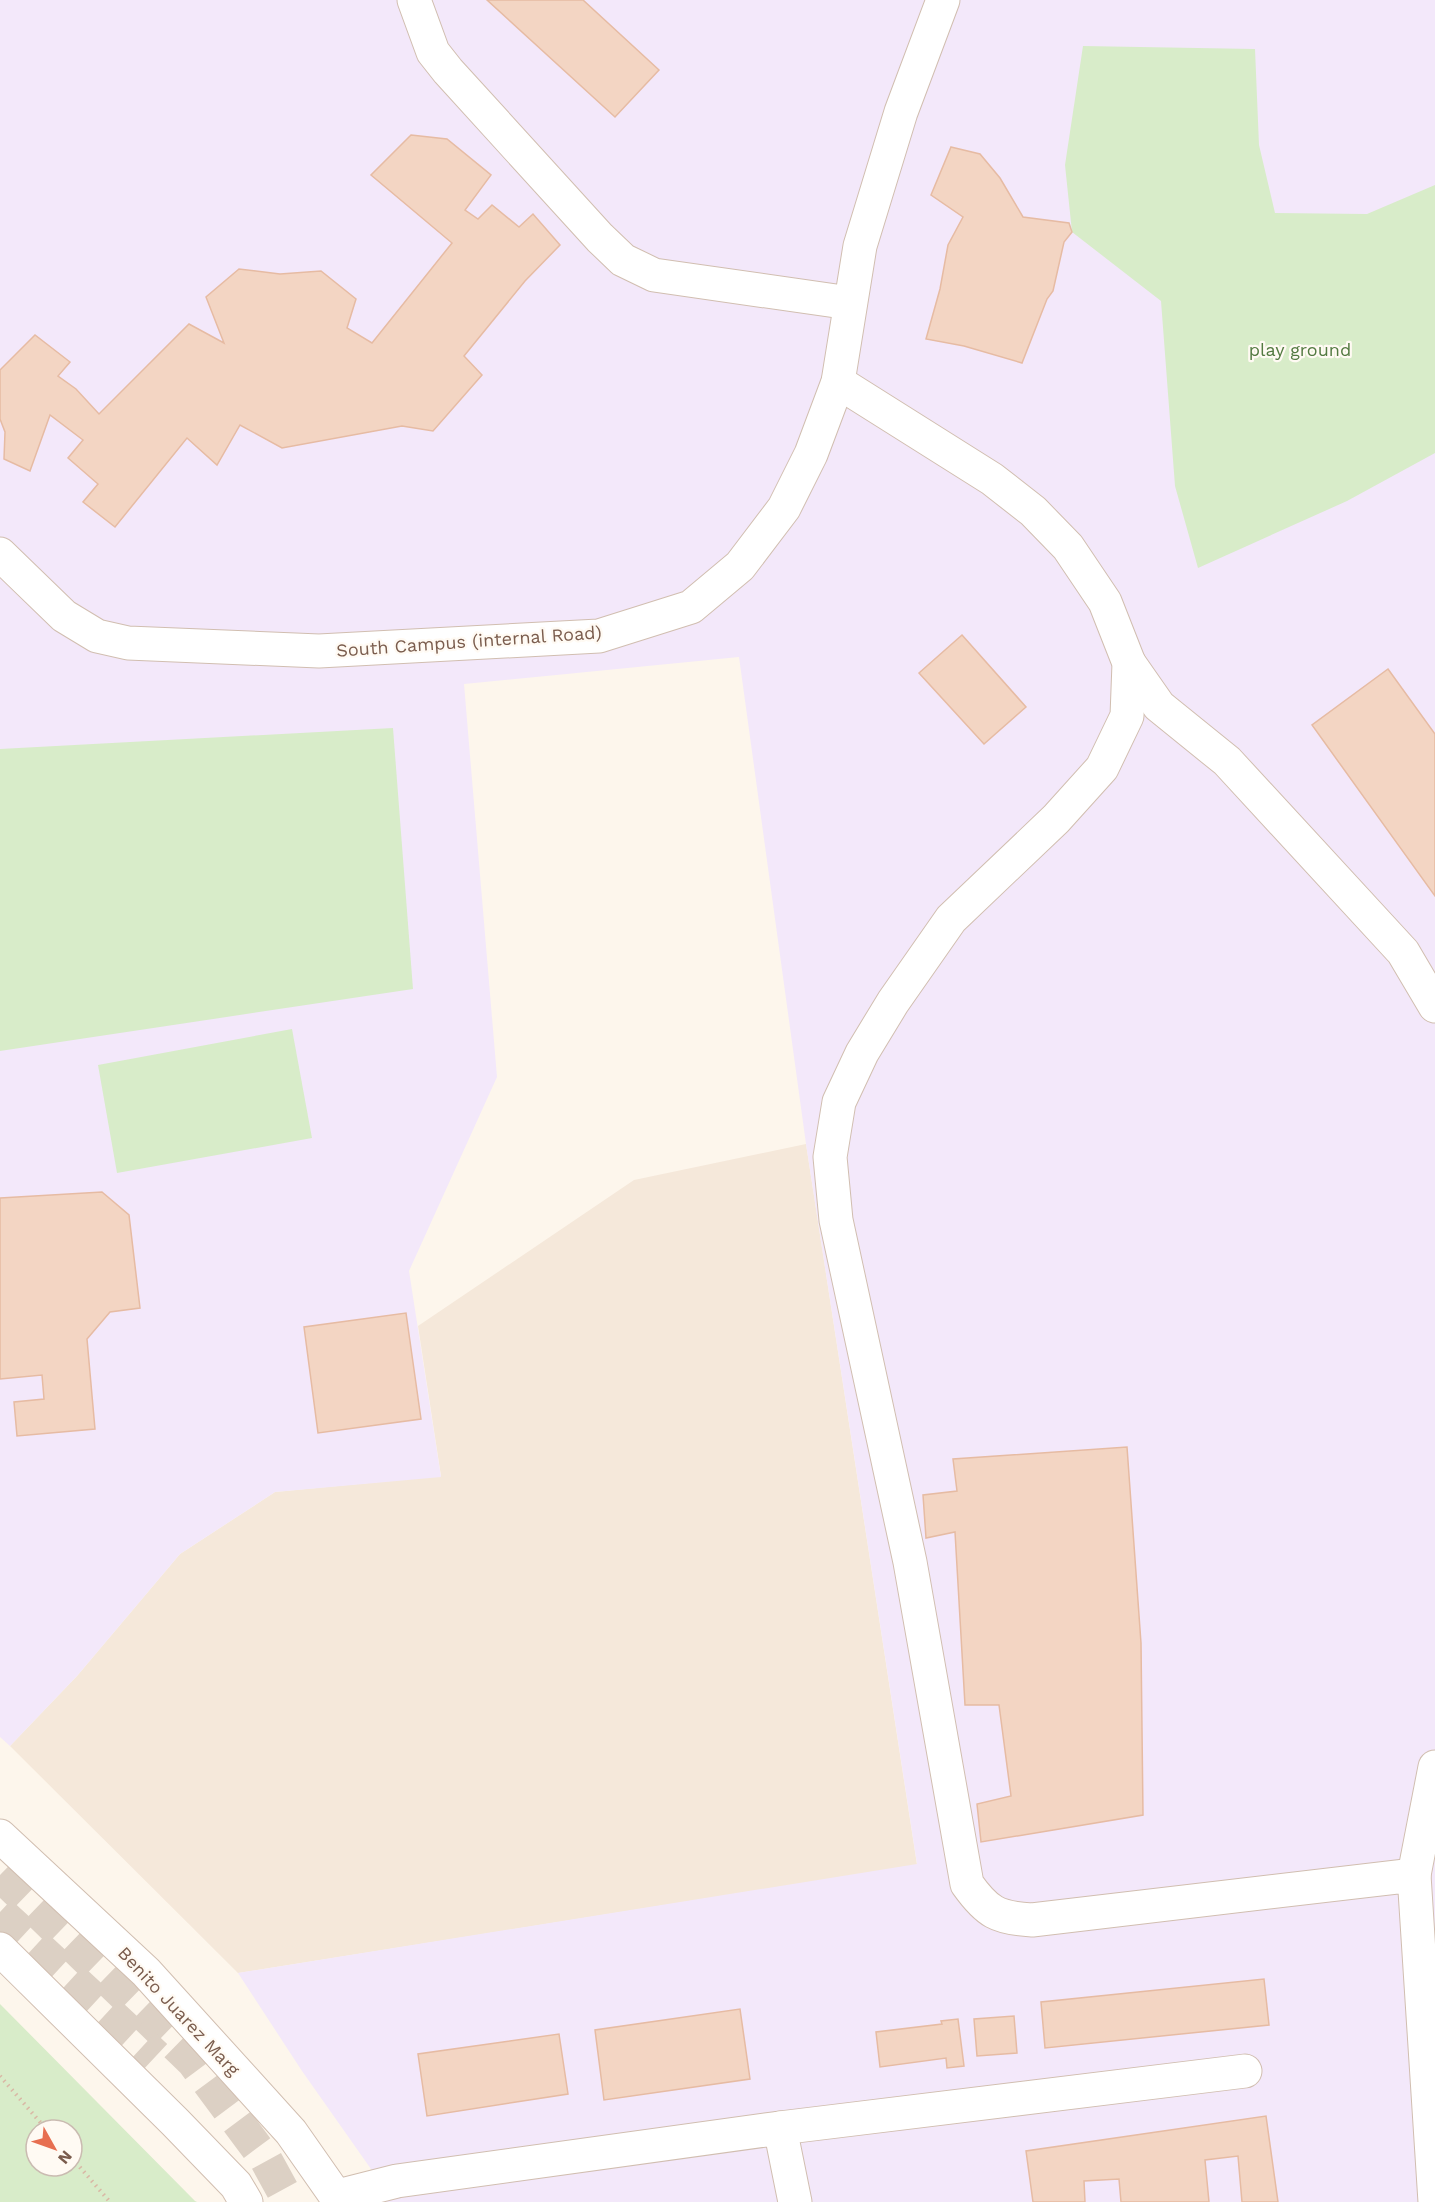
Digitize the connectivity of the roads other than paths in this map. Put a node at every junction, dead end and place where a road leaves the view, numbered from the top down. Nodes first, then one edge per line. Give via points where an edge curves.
1 (414, 0) edge
2 (943, 0) edge
3 (850, 303) junction
4 (838, 382) junction
5 (0, 554) edge
6 (1129, 663) junction
7 (1435, 1006) edge
8 (1435, 1767) edge
9 (0, 1836) edge
10 (1414, 1875) junction
11 (0, 1949) edge
12 (1245, 2071) dead end
13 (780, 2128) junction
14 (339, 2199) edge
15 (246, 2202) edge
16 (795, 2202) edge
17 (1435, 2202) edge

1 - 3 street via 434,52 448,71 624,260 654,275
2 - 3 street, South Campus (internal Road) via 860,246
3 - 4 street, South Campus (internal Road)
4 - 5 street, South Campus (internal Road) via 811,454 784,508 740,566 691,607 598,636 319,651 128,642 97,636 64,616
4 - 6 street via 992,479 1033,511 1068,547 1105,602
6 - 7 street via 1159,706 1227,761 1403,952
6 - 10 street via 1127,716 1102,768 1056,819 951,919 906,983 862,1053 839,1102 830,1157 836,1220 910,1562 967,1884 983,1907 1007,1918 1032,1920
8 - 10 street
9 - 14 street, Benito Juarez Marg via 146,1972 291,2132
10 - 17 street
11 - 15 street via 175,2122 236,2185
12 - 13 street
13 - 14 street via 397,2181
13 - 16 street

